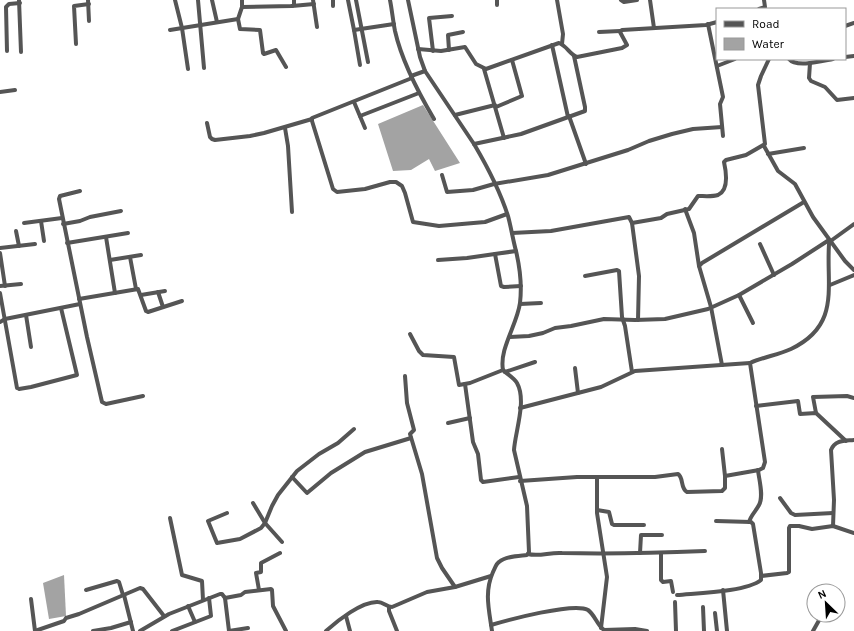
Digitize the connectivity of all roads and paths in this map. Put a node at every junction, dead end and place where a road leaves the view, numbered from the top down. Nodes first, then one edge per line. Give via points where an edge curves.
1 (174, 0) edge
2 (198, 0) edge
3 (212, 0) edge
4 (242, 0) edge
5 (294, 0) edge
6 (333, 0) edge
7 (348, 0) edge
8 (356, 0) edge
9 (390, 0) edge
10 (408, 0) edge
11 (497, 0) edge
12 (557, 0) edge
13 (621, 0) edge
14 (637, 0) edge
15 (650, 0) edge
16 (764, 0) edge
17 (19, 2) edge
18 (89, 2) edge
19 (314, 2) edge
20 (497, 5) dead end
21 (292, 6) junction
22 (333, 6) dead end
23 (242, 7) junction
24 (765, 8) edge
25 (452, 16) dead end
26 (238, 19) junction
27 (90, 21) dead end
28 (216, 22) junction
29 (716, 22) edge
30 (200, 24) junction
31 (394, 24) junction
32 (708, 24) junction
33 (317, 27) dead end
34 (182, 28) junction
35 (654, 28) junction
36 (362, 29) junction
37 (170, 30) dead end
38 (354, 30) junction
39 (620, 31) junction
40 (463, 32) dead end
41 (599, 32) dead end
42 (76, 44) dead end
43 (562, 44) junction
44 (552, 45) junction
45 (418, 49) junction
46 (7, 50) dead end
47 (449, 50) junction
48 (433, 51) junction
49 (21, 52) dead end
50 (574, 56) junction
51 (512, 60) junction
52 (732, 60) edge
53 (768, 60) edge
54 (790, 60) edge
55 (826, 60) edge
56 (368, 62) dead end
57 (810, 63) junction
58 (286, 66) dead end
59 (360, 66) dead end
60 (717, 66) junction
61 (204, 68) dead end
62 (188, 69) dead end
63 (484, 69) junction
64 (425, 71) junction
65 (412, 77) junction
66 (15, 90) dead end
67 (0, 92) edge
68 (419, 93) junction
69 (854, 98) edge
70 (354, 102) junction
71 (495, 106) junction
72 (455, 115) junction
73 (360, 116) junction
74 (569, 116) junction
75 (312, 119) junction
76 (434, 119) dead end
77 (206, 123) dead end
78 (722, 127) junction
79 (284, 128) junction
80 (365, 128) dead end
81 (723, 136) dead end
82 (504, 138) junction
83 (474, 144) junction
84 (764, 146) junction
85 (804, 148) dead end
86 (768, 154) junction
87 (586, 164) junction
88 (442, 175) dead end
89 (494, 184) junction
90 (80, 191) dead end
91 (804, 202) junction
92 (685, 210) junction
93 (121, 211) dead end
94 (292, 212) dead end
95 (507, 214) junction
96 (62, 218) junction
97 (41, 220) junction
98 (24, 223) dead end
99 (632, 223) junction
100 (63, 224) junction
101 (854, 224) edge
102 (16, 231) dead end
103 (128, 233) dead end
104 (512, 233) junction
105 (106, 237) junction
106 (830, 241) junction
107 (44, 242) dead end
108 (67, 243) junction
109 (36, 244) dead end
110 (760, 244) dead end
111 (19, 246) junction
112 (0, 248) edge
113 (516, 251) junction
114 (0, 253) edge
115 (495, 254) junction
116 (140, 255) dead end
117 (130, 257) junction
118 (110, 260) junction
119 (438, 260) dead end
120 (699, 266) junction
121 (854, 270) edge
122 (774, 274) junction
123 (854, 275) edge
124 (585, 276) dead end
125 (21, 284) dead end
126 (830, 285) junction
127 (0, 286) edge
128 (5, 286) junction
129 (521, 286) junction
130 (136, 289) junction
131 (166, 291) dead end
132 (0, 292) edge
133 (115, 292) junction
134 (158, 292) junction
135 (141, 295) junction
136 (739, 295) junction
137 (80, 301) junction
138 (182, 301) dead end
139 (541, 303) dead end
140 (520, 304) junction
141 (163, 307) junction
142 (61, 308) junction
143 (711, 308) junction
144 (26, 315) junction
145 (5, 319) junction
146 (622, 320) junction
147 (638, 320) junction
148 (0, 322) edge
149 (753, 324) dead end
150 (410, 334) dead end
151 (510, 337) junction
152 (31, 347) dead end
153 (534, 362) dead end
154 (750, 363) junction
155 (722, 365) junction
156 (574, 368) dead end
157 (504, 371) junction
158 (632, 372) junction
159 (405, 376) dead end
160 (465, 384) junction
161 (578, 393) junction
162 (143, 396) dead end
163 (854, 398) edge
164 (756, 406) junction
165 (520, 408) junction
166 (816, 413) junction
167 (470, 418) junction
168 (448, 423) dead end
169 (354, 429) dead end
170 (411, 438) junction
171 (854, 440) edge
172 (846, 441) junction
173 (722, 449) dead end
174 (758, 470) junction
175 (725, 476) junction
176 (292, 477) junction
177 (597, 477) junction
178 (520, 478) junction
179 (780, 498) dead end
180 (253, 503) dead end
181 (597, 510) junction
182 (227, 513) dead end
183 (833, 513) junction
184 (170, 518) dead end
185 (716, 521) dead end
186 (749, 522) junction
187 (265, 523) junction
188 (644, 526) dead end
189 (833, 526) junction
190 (854, 533) edge
191 (662, 535) dead end
192 (282, 542) dead end
193 (705, 551) dead end
194 (280, 553) dead end
195 (604, 553) junction
196 (661, 553) junction
197 (528, 554) junction
198 (640, 554) junction
199 (492, 576) junction
200 (762, 576) junction
201 (455, 587) junction
202 (86, 590) dead end
203 (259, 590) junction
204 (723, 590) junction
205 (673, 592) dead end
206 (123, 595) junction
207 (677, 595) dead end
208 (209, 598) junction
209 (225, 598) junction
210 (30, 599) dead end
211 (203, 600) junction
212 (675, 602) dead end
213 (188, 606) junction
214 (389, 607) junction
215 (703, 607) dead end
216 (715, 613) dead end
217 (164, 616) junction
218 (346, 616) junction
219 (131, 622) junction
220 (195, 622) junction
221 (491, 625) junction
222 (248, 628) dead end
223 (602, 629) edge
224 (35, 631) edge
225 (93, 631) edge
226 (134, 631) edge
227 (140, 631) edge
228 (172, 631) edge
229 (229, 631) edge
230 (286, 631) edge
231 (326, 631) edge
232 (350, 631) edge
233 (397, 631) edge
234 (492, 631) edge
235 (647, 631) edge
236 (676, 631) edge
237 (704, 631) edge
238 (717, 631) edge
239 (728, 631) edge

1 - 34 street
2 - 30 street
3 - 28 street
4 - 23 street
5 - 21 street
6 - 22 street
7 - 38 street
8 - 36 street
9 - 31 street
10 - 45 street
11 - 20 street
12 - 43 street via 563,34
13 - 14 street
15 - 35 street
16 - 24 street
17 - 46 street via 6,7
17 - 49 street
18 - 27 street
18 - 42 street via 74,6
19 - 21 street
19 - 33 street
21 - 23 street
23 - 26 street
25 - 48 street via 429,18
26 - 28 street
26 - 58 street via 240,29 260,30 263,53 277,50
28 - 30 street
29 - 32 street
30 - 34 street
30 - 61 street
31 - 36 street
31 - 65 street
32 - 35 street
32 - 60 street
34 - 37 street
34 - 62 street
35 - 39 street
36 - 38 street
36 - 56 street
38 - 59 street
39 - 41 street
39 - 50 street via 626,47
40 - 47 street via 448,35
43 - 44 street
43 - 50 street
44 - 51 street
44 - 74 street
45 - 48 street
45 - 64 street
47 - 48 street
47 - 63 street via 466,48 476,64
50 - 74 street via 585,109
51 - 63 street
51 - 71 street via 522,96
52 - 60 street
53 - 84 street via 758,85
54 - 57 street via 795,63
55 - 57 street
57 - 69 street via 809,78 812,82 825,87 837,100
60 - 78 street via 723,97 720,104
63 - 71 street
64 - 65 street
64 - 72 street
65 - 68 street
65 - 70 street
66 - 67 street
68 - 73 street
68 - 76 street
70 - 73 street
70 - 75 street
71 - 72 street
71 - 82 street
72 - 83 street
73 - 80 street
74 - 82 street via 547,126
74 - 87 street
75 - 79 street
75 - 95 street via 334,191 365,189 396,182 402,186 405,193 412,222 439,226 485,222
77 - 79 street via 210,137 215,140 250,136
78 - 81 street
78 - 87 street via 693,129 672,134
79 - 94 street via 288,146
82 - 83 street
83 - 89 street
84 - 86 street
84 - 92 street via 746,155 726,160 725,186 722,192 716,196 696,197 690,208
85 - 86 street
86 - 91 street via 778,171 796,186
87 - 89 street via 548,176
88 - 89 street via 447,192
89 - 95 street
90 - 96 street via 59,197
91 - 106 street
91 - 120 street
92 - 99 street via 666,214 661,218
92 - 120 street via 694,233
93 - 100 street
95 - 104 street
96 - 97 street
96 - 100 street
97 - 98 street
97 - 107 street
99 - 104 street via 629,217 551,231
99 - 147 street via 639,276
100 - 108 street
101 - 106 street
102 - 111 street
103 - 105 street
104 - 113 street
105 - 108 street
105 - 118 street
106 - 121 street
106 - 122 street
106 - 126 street
108 - 137 street
109 - 111 street
110 - 122 street
111 - 112 street
113 - 115 street
113 - 129 street
114 - 128 street
115 - 119 street
115 - 129 street via 501,286
116 - 117 street
117 - 118 street
117 - 130 street
118 - 133 street
120 - 143 street
122 - 136 street
123 - 126 street
124 - 146 street via 619,271
125 - 128 street
126 - 154 street via 826,312 812,335 791,349
127 - 128 street
129 - 140 street
130 - 133 street
130 - 135 street
131 - 134 street
132 - 145 street
133 - 137 street
134 - 135 street
134 - 141 street
135 - 141 street via 146,312
136 - 143 street
136 - 149 street
137 - 142 street
137 - 162 street via 103,403
138 - 141 street
139 - 140 street
140 - 151 street
142 - 144 street
142 - 145 street via 77,375 23,389 18,389
143 - 147 street via 670,318
143 - 155 street
144 - 145 street
144 - 152 street
145 - 148 street
146 - 147 street
146 - 151 street via 604,319 555,328 529,336
146 - 158 street
150 - 160 street via 423,355 454,357 458,384
151 - 157 street via 502,356
153 - 157 street
154 - 155 street
154 - 164 street
155 - 158 street
156 - 161 street
157 - 160 street
157 - 165 street via 517,384
158 - 161 street via 607,385
159 - 170 street via 407,403 414,431 410,433
160 - 167 street
161 - 165 street
163 - 166 street via 813,397
164 - 166 street via 798,401 800,414
164 - 174 street via 765,462 763,468
165 - 178 street via 520,423 514,450
166 - 172 street
167 - 168 street
167 - 178 street via 482,482
169 - 176 street via 338,443 309,461
170 - 176 street via 365,452 307,493
170 - 201 street via 422,474 437,558
171 - 172 street
172 - 183 street via 836,443 831,450
173 - 175 street
174 - 175 street
174 - 186 street via 761,500
175 - 177 street via 723,490 689,492 684,490 682,477 678,474 655,477
176 - 187 street via 274,500
177 - 178 street
177 - 181 street
178 - 197 street via 527,506
179 - 183 street via 795,515
180 - 187 street
181 - 188 street via 609,512 614,525
181 - 195 street
182 - 187 street via 208,521 217,543 244,537
183 - 189 street
184 - 211 street via 182,575 202,581
185 - 186 street
186 - 200 street via 753,524
187 - 192 street
189 - 190 street
189 - 200 street via 812,529 790,526 789,572
191 - 198 street via 641,535
193 - 196 street
194 - 203 street via 261,563 261,572 256,573
195 - 197 street
195 - 198 street
195 - 223 street via 608,577
196 - 198 street
196 - 205 street via 661,580 671,581
197 - 199 street via 501,561 496,565
199 - 201 street
199 - 221 street via 487,596
200 - 204 street via 761,580 753,585
201 - 214 street via 427,592
202 - 206 street via 117,581
203 - 209 street
203 - 230 street via 272,590 273,606
204 - 207 street
204 - 239 street
206 - 217 street via 142,588
206 - 219 street
206 - 224 street
208 - 209 street via 222,594
208 - 211 street
208 - 220 street via 211,616
209 - 229 street
210 - 224 street
211 - 213 street
212 - 236 street
213 - 217 street
213 - 220 street
214 - 218 street via 381,602 375,602 362,606
214 - 233 street
215 - 237 street
216 - 238 street
217 - 227 street
218 - 231 street
218 - 232 street
219 - 225 street
219 - 226 street
220 - 228 street
221 - 223 street via 544,612 586,609
221 - 234 street
222 - 229 street
223 - 235 street

